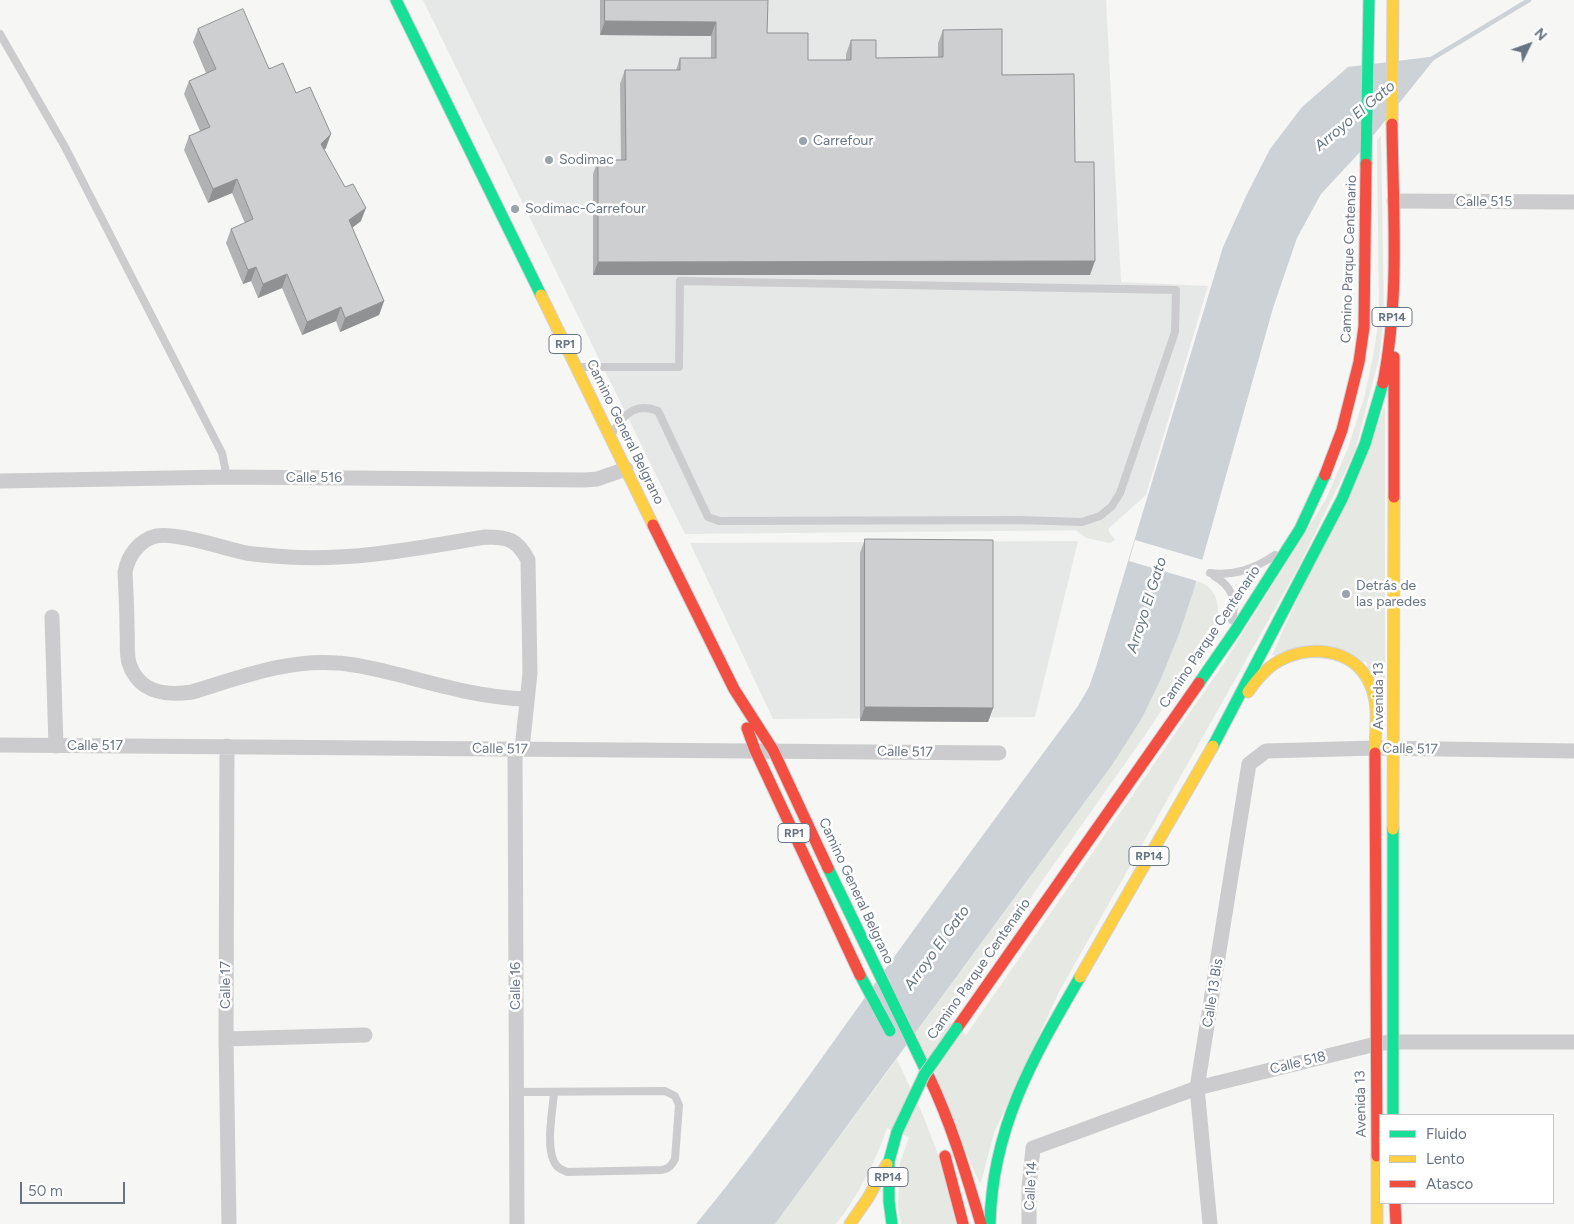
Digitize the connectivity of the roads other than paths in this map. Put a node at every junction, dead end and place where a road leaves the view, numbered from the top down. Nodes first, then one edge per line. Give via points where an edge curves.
1 (396, 0) edge
2 (1369, 0) edge
3 (1393, 0) edge
4 (0, 34) edge
5 (1394, 201) junction
6 (1574, 202) edge
7 (1394, 278) junction
8 (576, 367) junction
9 (610, 436) junction
10 (626, 469) junction
11 (227, 477) junction
12 (0, 481) edge
13 (1306, 517) junction
14 (52, 617) dead end
15 (1218, 656) junction
16 (734, 689) junction
17 (527, 699) junction
18 (1230, 715) junction
19 (0, 745) edge
20 (56, 746) junction
21 (227, 746) junction
22 (1374, 748) junction
23 (518, 749) junction
24 (1394, 749) junction
25 (755, 750) junction
26 (773, 750) junction
27 (1574, 751) edge
28 (999, 753) dead end
29 (1249, 764) joint
30 (365, 1035) dead end
31 (226, 1040) junction
32 (894, 1041) dead end
33 (1392, 1042) junction
34 (1574, 1042) edge
35 (1376, 1044) junction
36 (912, 1075) dead end
37 (1197, 1088) junction
38 (516, 1092) junction
39 (554, 1092) junction
40 (924, 1101) dead end
41 (1393, 1114) edge
42 (940, 1143) dead end
43 (1033, 1148) joint
44 (889, 1161) junction
45 (1395, 1204) edge
46 (229, 1224) edge
47 (517, 1224) edge
48 (850, 1224) edge
49 (892, 1224) edge
50 (963, 1224) edge
51 (981, 1224) edge
52 (990, 1224) edge
53 (1029, 1224) edge
54 (1210, 1224) edge
55 (1378, 1224) edge
56 (1396, 1224) edge

1 - 8 main road, Camino General Belgrano / RP1
2 - 13 main road, Camino Parque Centenario / RP14 via 1364,327 1342,430
3 - 5 main road, RP14
4 - 11 lane via 65,147 222,453
5 - 6 street, Calle 515
5 - 7 main road, RP14
7 - 18 main road, RP14 via 1389,349 1373,422 1360,457 1342,499
7 - 24 main road, Avenida 13
8 - 9 main road, Camino General Belgrano / RP1
8 - 9 lane via 679,367 680,282 1176,290 1175,332 1120,493 1100,516 1082,522 719,521 708,517 658,411 634,409 622,417
9 - 10 main road, Camino General Belgrano / RP1
10 - 11 street, Calle 516 via 585,480
10 - 16 main road, Camino General Belgrano / RP1
11 - 12 street, Calle 516
13 - 15 main road, Camino Parque Centenario / RP14
13 - 15 lane via 1285,546 1263,562 1240,572 1210,573 1228,586 1234,602 1231,625
14 - 20 street
15 - 44 main road, Camino Parque Centenario / RP14, bridge via 924,1075 897,1132
16 - 25 main road, Camino General Belgrano / RP1
16 - 26 main road, Camino General Belgrano / RP1
17 - 17 street, Calle 16 via 530,673 528,560 513,540 484,537 387,554 313,558 247,553 178,537 155,536 132,552 127,563 129,662 146,688 177,694 192,692 287,665 309,662 364,666 470,693
17 - 23 street, Calle 16
18 - 22 main road, Avenida 13 via 1256,681 1275,664 1303,653 1338,654 1356,665 1370,684 1375,707
18 - 52 main road, RP14 via 1028,1070 996,1159
19 - 20 street, Calle 517
20 - 21 street, Calle 517
21 - 23 street, Calle 517
21 - 31 street, Calle 17
22 - 24 street, Calle 517
22 - 29 street, Calle 517 via 1266,751
22 - 35 main road, Avenida 13
23 - 25 street, Calle 517
23 - 38 street, Calle 16
24 - 27 street, Calle 517
24 - 33 main road, Avenida 13
25 - 26 street, Calle 517
25 - 32 main road, Camino General Belgrano / RP1
26 - 28 street, Calle 517
26 - 51 main road, Camino General Belgrano / RP1 via 942,1105
29 - 37 street, Calle 13 Bis
30 - 31 street
31 - 46 street, Calle 17
33 - 34 street, Calle 518
33 - 35 street, Calle 518
33 - 41 main road, Avenida 13
35 - 37 street, Calle 518
35 - 55 main road, Avenida 13
36 - 40 main road
37 - 43 street, Calle 518
37 - 54 street, Calle 13 Bis
38 - 39 lane
38 - 47 street, Calle 16
39 - 39 lane via 665,1091 675,1096 679,1105 675,1159 667,1170 568,1172 558,1167 550,1147
42 - 50 main road
43 - 53 street, Calle 14
44 - 48 main road
44 - 49 main road, Camino Parque Centenario / RP14
45 - 56 main road

